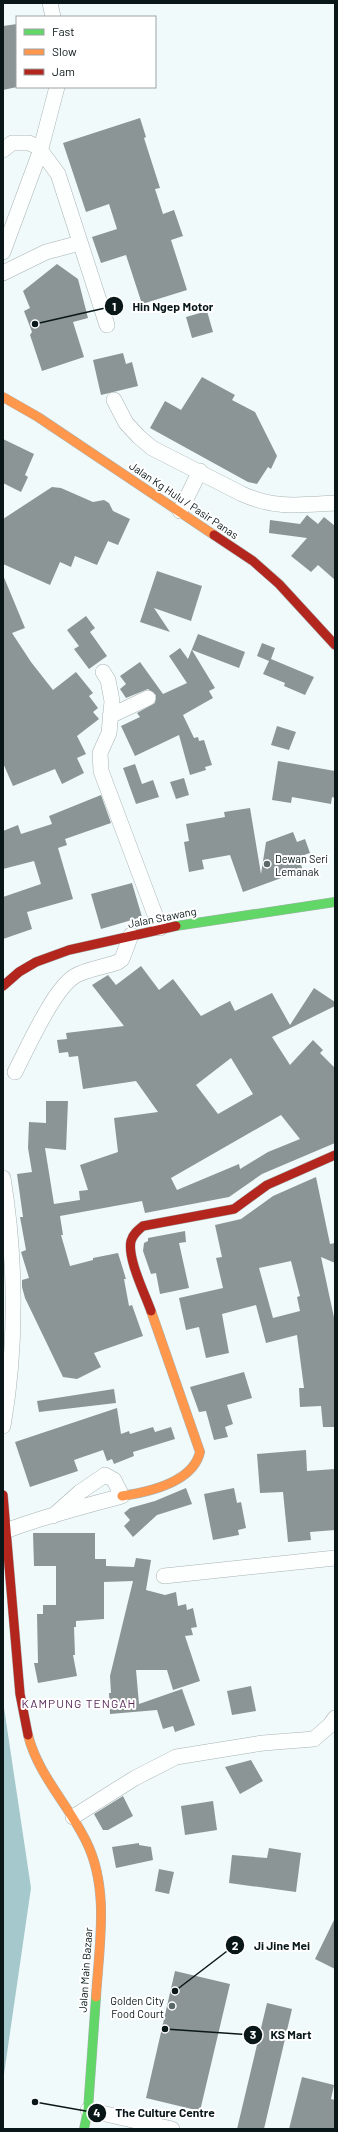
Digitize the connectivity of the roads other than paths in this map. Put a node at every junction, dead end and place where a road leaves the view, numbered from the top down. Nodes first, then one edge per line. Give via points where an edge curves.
1 (50, 3) edge
2 (53, 16) edge
3 (57, 88) edge
4 (3, 150) edge
5 (40, 152) junction
6 (80, 243) junction
7 (3, 252) edge
8 (3, 273) edge
9 (107, 325) dead end
10 (3, 396) edge
11 (114, 400) dead end
12 (200, 471) junction
13 (335, 503) edge
14 (180, 511) junction
15 (335, 645) edge
16 (103, 672) dead end
17 (148, 698) dead end
18 (110, 716) junction
19 (335, 902) edge
20 (160, 928) junction
21 (131, 935) junction
22 (3, 986) edge
23 (15, 1072) dead end
24 (335, 1155) edge
25 (3, 1178) edge
26 (3, 1426) edge
27 (3, 1496) edge
28 (122, 1496) junction
29 (52, 1516) junction
30 (8, 1530) junction
31 (335, 1558) edge
32 (164, 1576) dead end
33 (335, 1718) edge
34 (73, 1818) junction
35 (88, 2110) junction
36 (84, 2129) edge
37 (172, 2129) edge

1 - 2 street
3 - 5 street
4 - 5 street via 12,143 21,142 38,147
5 - 6 street via 58,174
5 - 7 street
6 - 8 street via 46,252
6 - 9 street
10 - 14 street, Jalan Kg Hulu / Pasir Panas
11 - 12 street via 126,423 152,448
12 - 13 street via 242,494 267,504 279,506
12 - 14 street
14 - 15 street, Jalan Kg Hulu / Pasir Panas via 253,561
16 - 18 street via 111,690
17 - 18 street
18 - 20 street via 109,733 100,753 101,771
19 - 20 street, Jalan Stawang
20 - 21 street, Jalan Stawang
21 - 22 street, Jalan Stawang via 50,956 19,972
21 - 23 street via 122,959 118,962 75,976 64,985
24 - 28 street via 267,1185 234,1209 143,1226 133,1234 132,1254 200,1452 196,1465 190,1470 152,1489
25 - 26 street via 12,1245 13,1356
27 - 30 street, Jalan Main Bazaar
28 - 29 street
28 - 29 street via 114,1480 105,1475 86,1486
29 - 30 street
30 - 34 street, Jalan Main Bazaar via 19,1671 27,1731 33,1753
31 - 32 street
33 - 34 street via 314,1739 249,1745 176,1757 135,1778
34 - 35 street, Jalan Main Bazaar via 93,1856 101,1895
35 - 36 street, Jalan Main Bazaar
35 - 37 street

